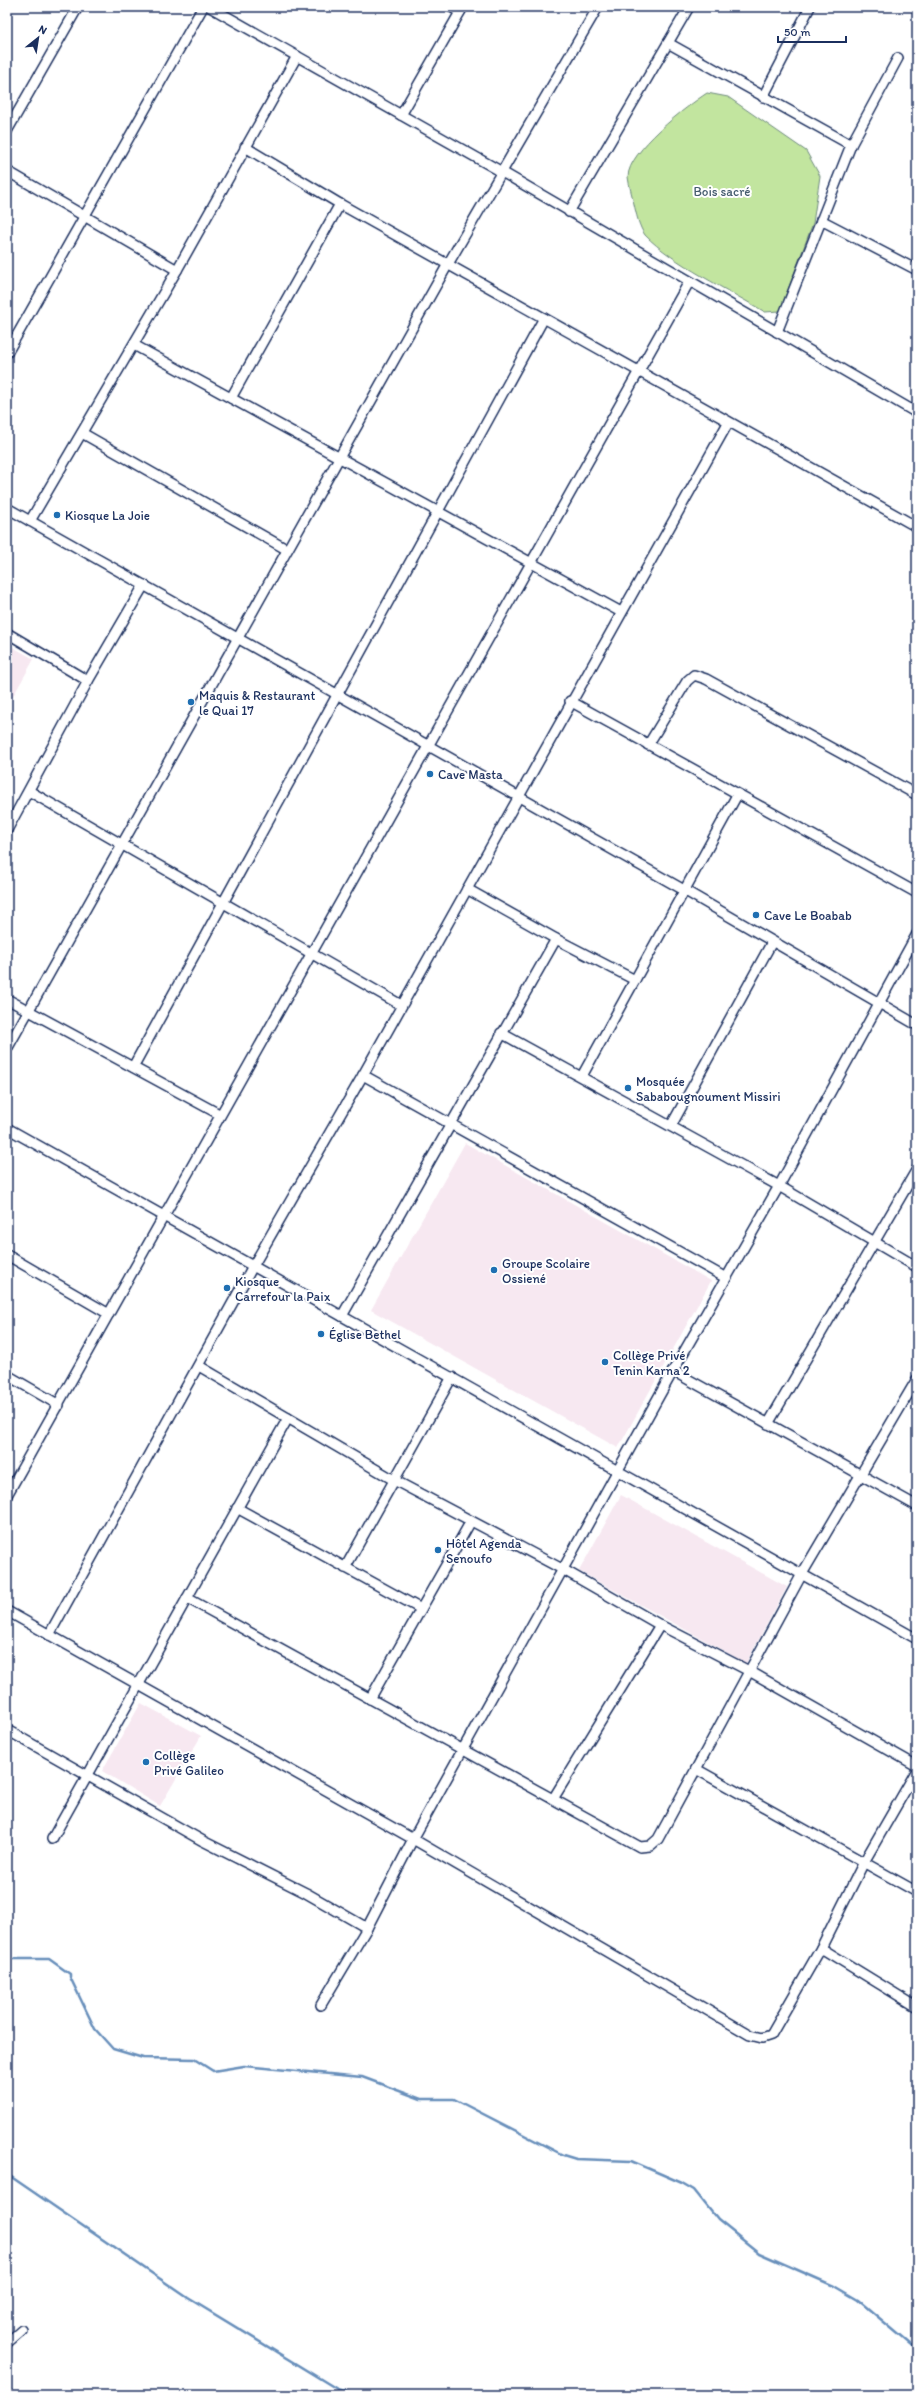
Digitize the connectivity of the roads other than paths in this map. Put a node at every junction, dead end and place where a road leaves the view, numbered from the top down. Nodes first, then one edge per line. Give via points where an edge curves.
1 (78, 7) edge
2 (203, 7) edge
3 (210, 7) edge
4 (451, 7) edge
5 (598, 7) edge
6 (689, 7) edge
7 (810, 7) edge
8 (461, 10) edge
9 (668, 43) junction
10 (296, 56) junction
11 (898, 58) dead end
12 (763, 96) junction
13 (400, 115) junction
14 (7, 131) edge
15 (851, 145) junction
16 (245, 148) junction
17 (7, 171) edge
18 (502, 172) junction
19 (340, 204) junction
20 (569, 212) junction
21 (84, 217) junction
22 (821, 220) junction
23 (448, 264) junction
24 (177, 270) junction
25 (917, 270) edge
26 (689, 282) junction
27 (544, 318) junction
28 (777, 332) junction
29 (134, 345) junction
30 (7, 352) edge
31 (638, 372) junction
32 (231, 398) junction
33 (917, 413) edge
34 (728, 423) junction
35 (82, 433) junction
36 (340, 458) junction
37 (7, 508) edge
38 (439, 512) junction
39 (30, 521) junction
40 (917, 527) edge
41 (286, 549) junction
42 (532, 563) junction
43 (144, 585) junction
44 (621, 612) junction
45 (7, 634) edge
46 (236, 638) junction
47 (88, 681) junction
48 (336, 696) junction
49 (570, 702) junction
50 (648, 745) junction
51 (428, 746) junction
52 (29, 791) junction
53 (737, 794) junction
54 (917, 795) edge
55 (518, 796) junction
56 (7, 830) edge
57 (121, 843) junction
58 (467, 889) junction
59 (684, 890) junction
60 (917, 893) edge
61 (223, 902) junction
62 (917, 934) edge
63 (556, 939) junction
64 (772, 942) junction
65 (312, 955) junction
66 (635, 980) junction
67 (7, 999) edge
68 (879, 1003) junction
69 (401, 1005) junction
70 (28, 1010) junction
71 (917, 1025) edge
72 (501, 1033) junction
73 (7, 1049) edge
74 (133, 1067) junction
75 (363, 1075) junction
76 (582, 1076) junction
77 (220, 1114) junction
78 (452, 1125) junction
79 (671, 1126) junction
80 (7, 1128) edge
81 (917, 1169) edge
82 (779, 1186) junction
83 (164, 1216) junction
84 (872, 1242) junction
85 (7, 1255) edge
86 (253, 1266) junction
87 (917, 1267) edge
88 (726, 1278) junction
89 (109, 1314) junction
90 (342, 1316) junction
91 (199, 1366) junction
92 (673, 1371) junction
93 (7, 1375) edge
94 (452, 1377) junction
95 (916, 1385) edge
96 (59, 1405) junction
97 (288, 1418) junction
98 (768, 1424) junction
99 (618, 1471) junction
100 (861, 1476) junction
101 (394, 1480) junction
102 (7, 1494) edge
103 (917, 1506) edge
104 (237, 1508) junction
105 (471, 1521) junction
106 (345, 1568) junction
107 (564, 1570) junction
108 (802, 1574) junction
109 (187, 1598) junction
110 (422, 1609) junction
111 (7, 1611) edge
112 (660, 1625) junction
113 (49, 1635) junction
114 (917, 1639) edge
115 (751, 1672) junction
116 (139, 1684) junction
117 (370, 1699) junction
118 (7, 1730) edge
119 (464, 1751) junction
120 (917, 1766) edge
121 (696, 1769) junction
122 (917, 1770) edge
123 (88, 1775) junction
124 (553, 1799) junction
125 (52, 1839) dead end
126 (414, 1839) junction
127 (864, 1862) junction
128 (917, 1892) edge
129 (367, 1928) junction
130 (821, 1948) junction
131 (321, 2005) dead end
132 (917, 2007) edge
133 (22, 2330) dead end
134 (7, 2343) edge

1 - 14 street
2 - 21 street
3 - 10 street
4 - 8 street
5 - 18 street
6 - 9 street
7 - 12 street
8 - 13 street
9 - 12 street
9 - 20 street
10 - 13 street
10 - 16 street
11 - 15 street
12 - 15 street
13 - 18 street
15 - 22 street
16 - 19 street
16 - 24 street
17 - 21 street
18 - 20 street
18 - 23 street
19 - 23 street
19 - 32 street
20 - 26 street
21 - 24 street
21 - 30 street
22 - 25 street
22 - 28 street
23 - 27 street
23 - 36 street
24 - 29 street
26 - 28 street
26 - 31 street
27 - 31 street
27 - 38 street
28 - 33 street
29 - 32 street
29 - 35 street
31 - 34 street
31 - 42 street
32 - 36 street
34 - 40 street
34 - 44 street
35 - 39 street
35 - 41 street
36 - 38 street
36 - 41 street
37 - 39 street
38 - 42 street
38 - 48 street
39 - 43 street
41 - 46 street
42 - 44 street
42 - 51 street
43 - 46 street
43 - 47 street
44 - 49 street
45 - 47 street
46 - 48 street
46 - 57 street
47 - 52 street
48 - 51 street
48 - 61 street
49 - 50 street
49 - 55 street
50 - 53 street
50 - 54 street via 687,681 694,675 706,679
51 - 55 street
51 - 65 street
52 - 56 street
52 - 57 street
53 - 59 street
53 - 60 street
55 - 58 street
55 - 59 street
57 - 61 street
57 - 70 street
58 - 63 street
58 - 69 street
59 - 64 street
59 - 66 street
61 - 65 street
61 - 74 street
62 - 68 street
63 - 66 street
63 - 72 street
64 - 68 street
64 - 79 street
65 - 69 street
65 - 77 street
66 - 76 street
67 - 70 street
68 - 71 street
68 - 82 street
69 - 75 street
70 - 73 street
70 - 74 street
72 - 76 street
72 - 78 street
74 - 77 street
75 - 78 street
75 - 86 street
76 - 79 street
77 - 83 street
78 - 88 street
78 - 90 street
79 - 82 street
80 - 83 street
81 - 84 street
82 - 84 street
82 - 88 street
83 - 86 street
83 - 89 street
84 - 87 street
84 - 98 street
85 - 89 street
86 - 90 street
86 - 91 street
88 - 92 street
89 - 96 street
90 - 94 street
91 - 97 street
91 - 113 street
92 - 98 street
92 - 99 street
93 - 96 street
94 - 99 street
94 - 101 street
95 - 100 street
96 - 102 street
97 - 101 street
97 - 104 street
98 - 100 street
99 - 107 street
99 - 108 street
100 - 103 street
100 - 108 street
101 - 105 street
101 - 106 street
104 - 106 street
104 - 109 street
105 - 107 street
105 - 110 street
106 - 110 street
107 - 112 street
107 - 119 street
108 - 114 street
108 - 115 street
109 - 116 street
109 - 117 street
110 - 117 street
111 - 113 street
112 - 115 street
112 - 124 street
113 - 116 street
115 - 120 street
115 - 121 street
116 - 123 street
116 - 126 street
117 - 119 street
118 - 123 street
119 - 124 street
119 - 126 street
121 - 124 street via 658,1838 650,1846 640,1847
121 - 127 street
122 - 127 street
123 - 125 street
123 - 129 street
126 - 129 street
126 - 130 street via 750,2034 762,2038 771,2035
127 - 128 street
127 - 130 street
129 - 131 street
130 - 132 street
133 - 134 street

